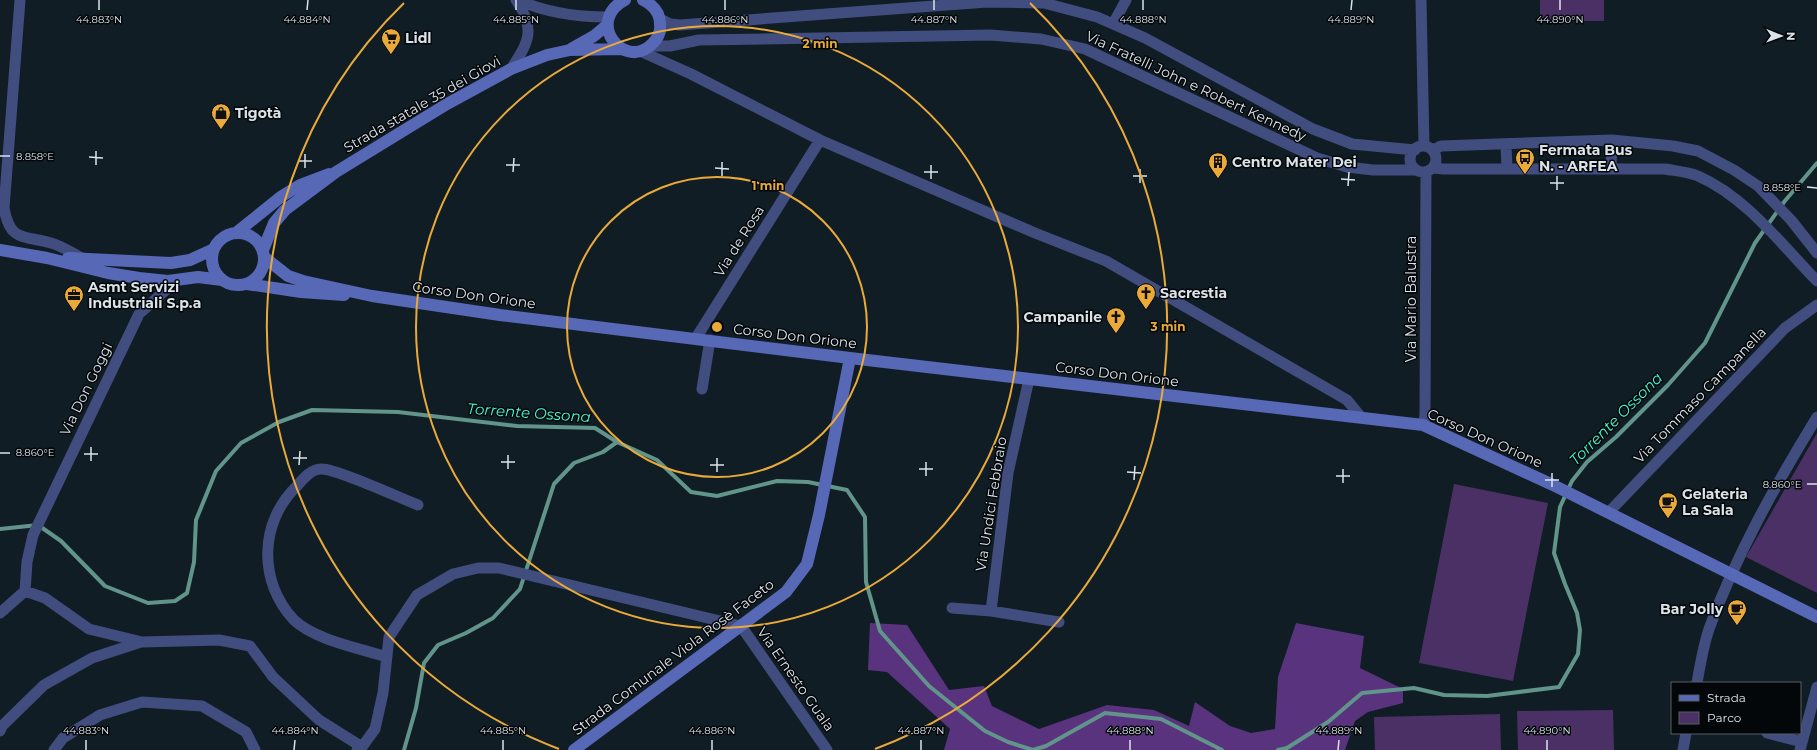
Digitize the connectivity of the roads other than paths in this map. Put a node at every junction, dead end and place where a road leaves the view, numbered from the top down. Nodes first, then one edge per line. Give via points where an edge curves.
1 (20, 0) edge
2 (517, 0) edge
3 (624, 0) edge
4 (643, 0) edge
5 (1126, 0) edge
6 (1421, 0) edge
7 (658, 9) edge
8 (608, 21) junction
9 (1113, 24) junction
10 (670, 46) junction
11 (621, 49) junction
12 (645, 49) junction
13 (570, 50) junction
14 (510, 69) junction
15 (681, 70) junction
16 (820, 140) junction
17 (1612, 140) junction
18 (1506, 145) junction
19 (1424, 149) junction
20 (1611, 168) junction
21 (1507, 169) junction
22 (1425, 170) junction
23 (336, 172) junction
24 (2, 212) edge
25 (236, 233) junction
26 (214, 249) junction
27 (0, 250) edge
28 (263, 253) junction
29 (1817, 253) edge
30 (47, 258) junction
31 (82, 258) junction
32 (182, 262) junction
33 (177, 280) junction
34 (222, 280) junction
35 (158, 281) junction
36 (1817, 281) edge
37 (248, 284) junction
38 (372, 296) junction
39 (151, 303) junction
40 (1817, 305) edge
41 (696, 338) junction
42 (710, 340) junction
43 (850, 358) junction
44 (1029, 379) junction
45 (702, 389) dead end
46 (1361, 417) junction
47 (1817, 417) edge
48 (1423, 425) junction
49 (418, 505) dead end
50 (1609, 512) junction
51 (1732, 576) junction
52 (25, 591) junction
53 (952, 608) dead end
54 (991, 611) junction
55 (0, 612) edge
56 (1817, 618) edge
57 (1059, 622) dead end
58 (741, 626) junction
59 (142, 642) junction
60 (387, 657) junction
61 (1697, 682) edge
62 (1817, 687) edge
63 (0, 731) edge
64 (1686, 734) edge
65 (1770, 734) edge
66 (1801, 746) edge
67 (360, 748) edge
68 (54, 750) edge
69 (255, 750) edge
70 (574, 750) edge
71 (827, 750) edge
72 (1683, 750) edge

1 - 24 street
2 - 8 street via 562,15
2 - 14 street via 525,13 528,37 522,52
3 - 8 street, Strada statale 35 dei Giovi via 615,7
4 - 7 street
5 - 9 street
6 - 19 street
7 - 9 street, Via Fratelli John e Robert Kennedy via 670,24 680,25 986,2 1044,3 1097,17
7 - 12 street via 659,34
8 - 11 street via 609,35
8 - 13 street, Strada statale 35 dei Giovi via 586,41
9 - 19 street, Via Fratelli John e Robert Kennedy via 1145,38 1312,129 1352,144
10 - 12 street, Via Fratelli John e Robert Kennedy
10 - 15 street via 669,56
10 - 22 street, Via Fratelli John e Robert Kennedy via 706,40 990,35 1041,39 1085,49 1317,158 1346,167
11 - 12 street, Strada statale 35 dei Giovi
11 - 13 street, Strada statale 35 dei Giovi
12 - 15 street
13 - 14 street, Strada statale 35 dei Giovi via 547,55
14 - 23 street, Strada statale 35 dei Giovi
15 - 16 street
16 - 41 street, Via de Rosa
16 - 46 street via 1113,265 1347,400
17 - 18 street, Via Fratelli John e Robert Kennedy
17 - 20 street
17 - 29 street, Via Fratelli John e Robert Kennedy via 1698,151 1746,177 1768,195
18 - 19 street, Via Fratelli John e Robert Kennedy via 1441,146
18 - 21 street
19 - 22 street via 1436,159
19 - 22 street via 1410,160
20 - 21 street, Via Fratelli John e Robert Kennedy
20 - 36 street, Via Fratelli John e Robert Kennedy via 1665,169 1696,175 1730,195 1754,215
21 - 22 street, Via Fratelli John e Robert Kennedy
22 - 48 street, Via Mario Balustra via 1426,415
23 - 25 street, Strada statale 35 dei Giovi via 315,179 282,196
23 - 28 street, Strada statale 35 dei Giovi via 278,216
24 - 31 street via 13,232 25,238 52,243
25 - 26 street via 223,238
25 - 28 street via 255,239
26 - 32 street
26 - 34 street via 214,269
27 - 30 street
28 - 37 street via 262,270
28 - 38 street, Corso Don Orione via 288,276
30 - 31 street
30 - 35 street via 108,273
31 - 32 street via 162,264
32 - 35 street
33 - 34 street via 198,277
33 - 35 street
33 - 39 street, Via Don Goggi
34 - 37 street via 234,285
35 - 39 street, Via Don Goggi
37 - 38 street, Corso Don Orione via 301,292
38 - 41 street, Corso Don Orione via 500,315
39 - 52 street, Via Don Goggi via 139,314 33,535 26,562
40 - 50 street, Via Tommaso Campanella via 1785,328
41 - 42 street, Corso Don Orione
42 - 43 street, Corso Don Orione
42 - 45 street
43 - 44 street, Corso Don Orione
43 - 58 street, Strada Comunale Viola Rosè Faceto via 806,564 786,592
44 - 46 street, Corso Don Orione
44 - 54 street, Via Undici Febbraio via 1008,473
46 - 48 street, Corso Don Orione
47 - 51 street via 1778,481
48 - 50 street, Corso Don Orione
49 - 60 street via 322,468 295,487 283,501 274,517 268,538 267,558 271,582 278,598 293,618 305,628 322,636
50 - 51 street, Corso Don Orione
51 - 56 street, Corso Don Orione
51 - 61 street via 1709,630
52 - 55 street
52 - 59 street via 45,598 89,630
53 - 54 street
54 - 57 street
58 - 60 street via 499,568 478,568 453,574 417,595 389,637
58 - 70 street, Strada Comunale Viola Rosè Faceto
58 - 71 street, Via Ernesto Guala
59 - 63 street via 92,658 44,685 2,726
59 - 67 street via 219,640 250,646 273,677 319,720
60 - 67 street via 375,729
62 - 66 street
64 - 72 street
65 - 66 street
68 - 69 street via 63,738 100,715 142,702 202,706 246,732

